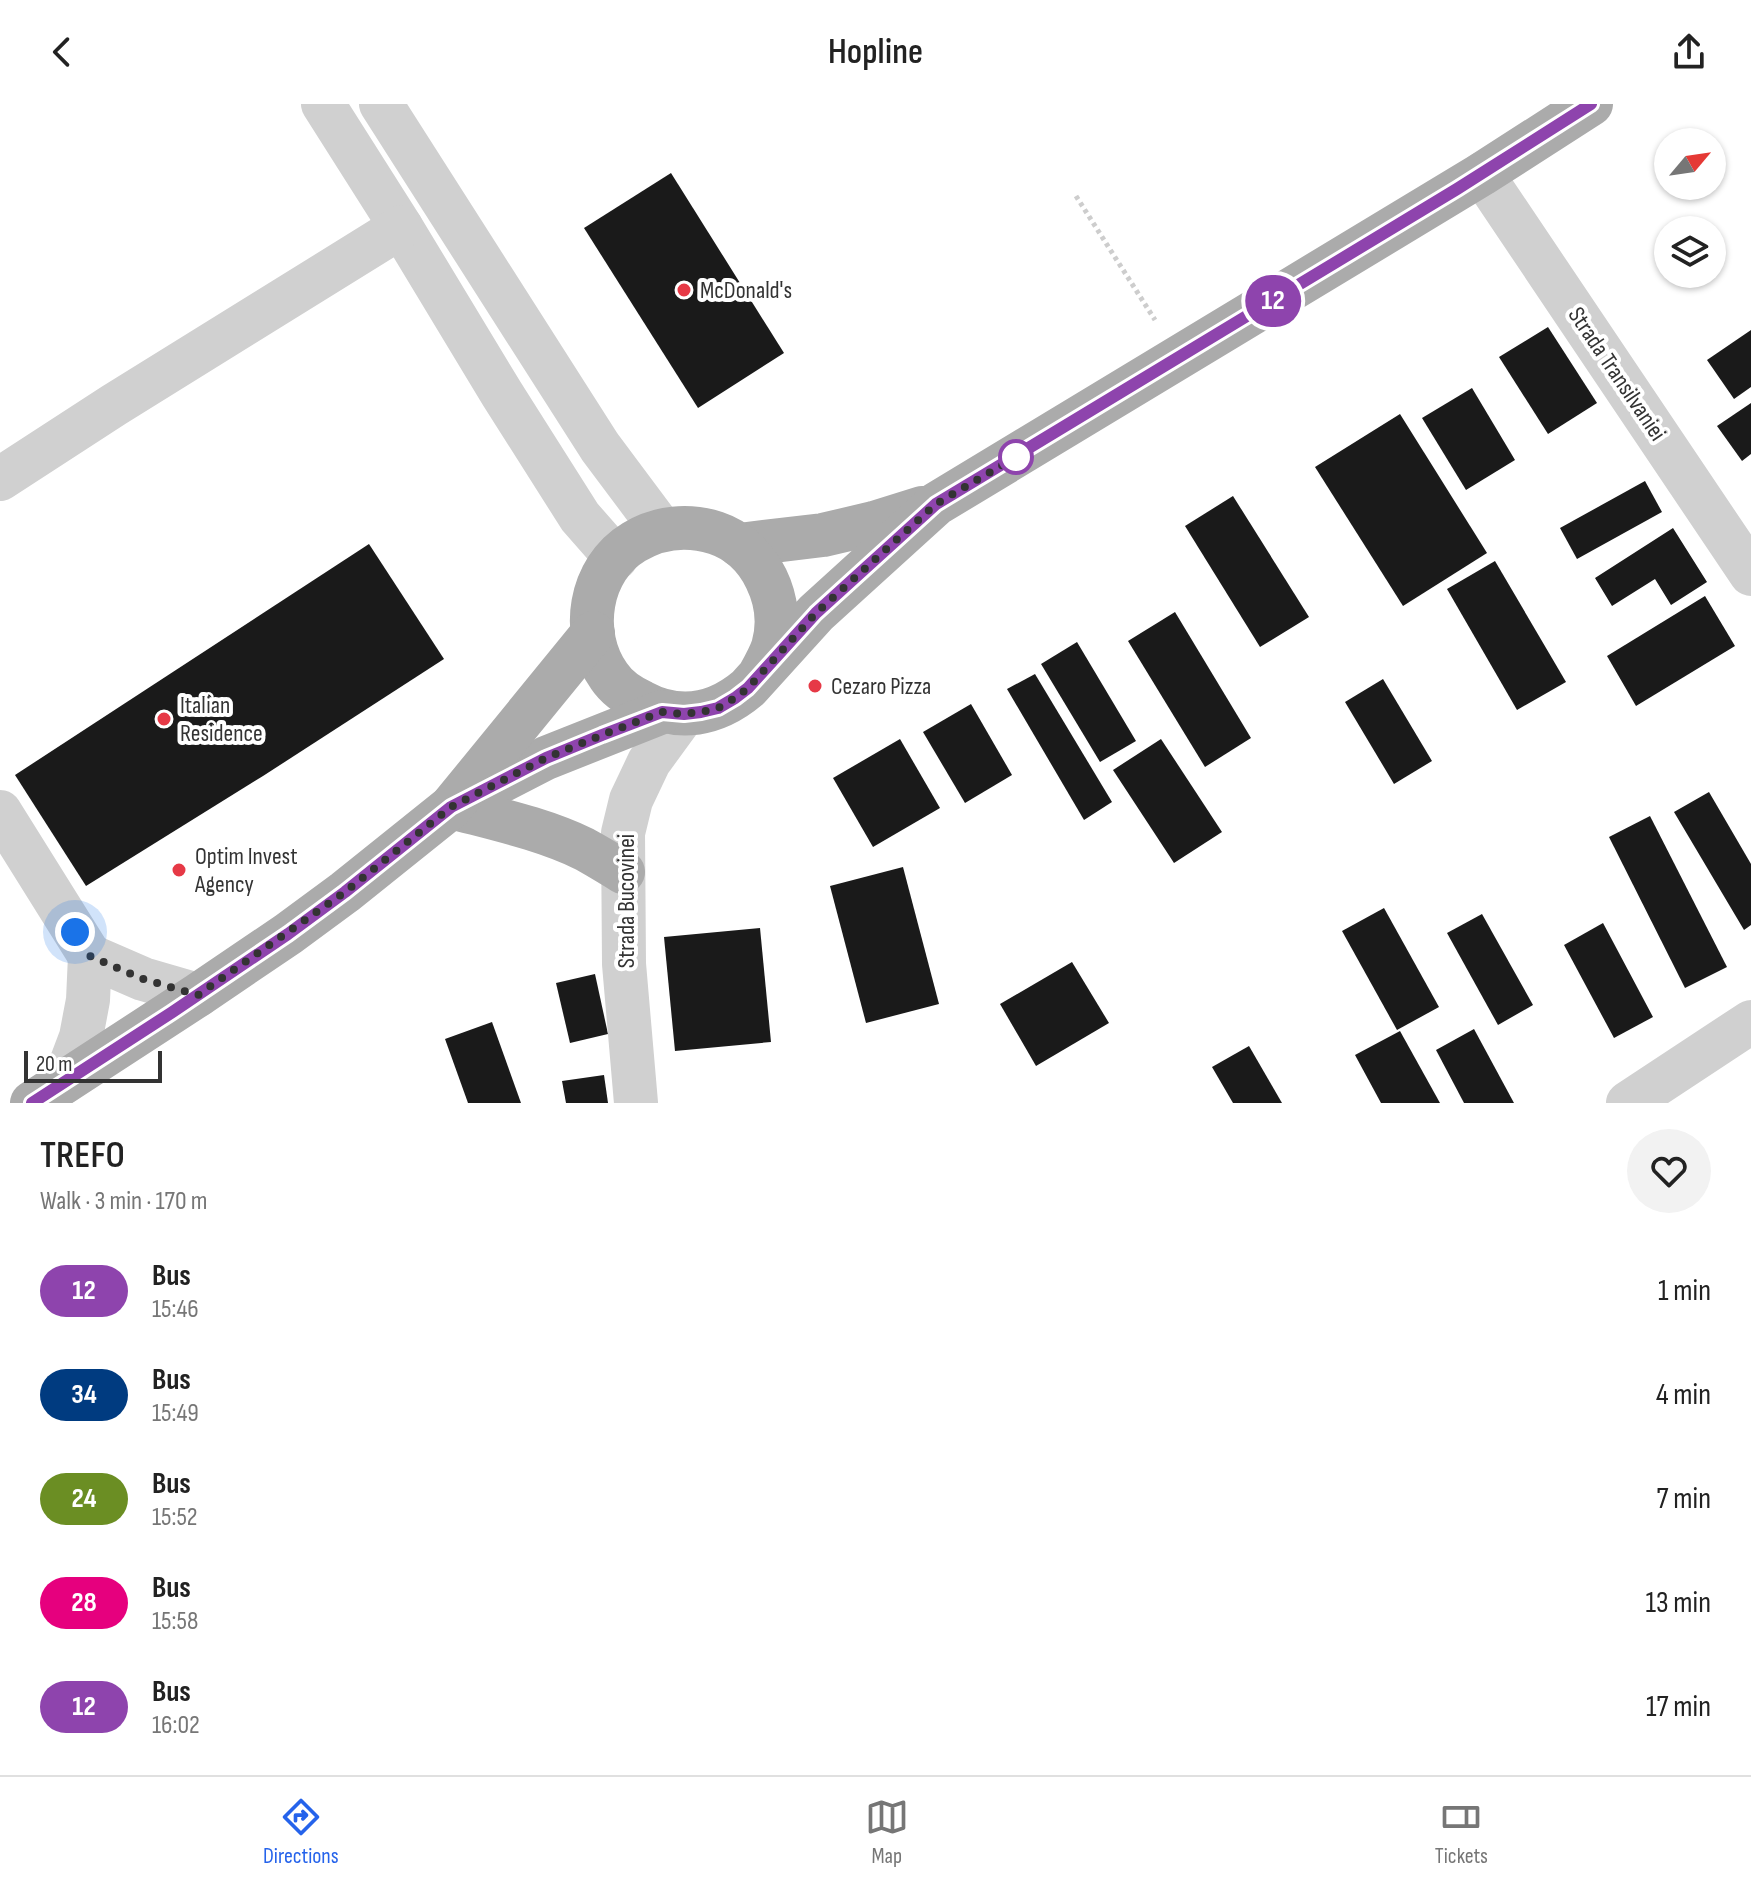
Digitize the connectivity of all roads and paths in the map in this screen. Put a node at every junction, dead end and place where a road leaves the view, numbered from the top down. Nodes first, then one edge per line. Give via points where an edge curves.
1 (323, 104) edge
2 (381, 104) edge
3 (1591, 104) edge
4 (1482, 174) junction
5 (1076, 196) dead end
6 (401, 227) junction
7 (1179, 358) junction
8 (0, 479) edge
9 (936, 504) junction
10 (662, 530) junction
11 (739, 545) junction
12 (616, 558) junction
13 (1751, 574) edge
14 (593, 633) junction
15 (760, 674) junction
16 (673, 713) junction
17 (451, 807) junction
18 (0, 812) edge
19 (623, 872) junction
20 (90, 956) junction
21 (198, 995) junction
22 (1751, 1022) edge
23 (48, 1093) edge
24 (636, 1103) edge
25 (1628, 1103) edge

1 - 6 street
2 - 10 street via 600,447
3 - 4 main road
4 - 7 main road
4 - 13 street, Strada Transilvaniei
5 - 7 path
6 - 8 street
6 - 12 street via 580,517
7 - 9 main road
9 - 11 main road via 823,535
9 - 15 main road via 816,613
10 - 11 main road via 717,533
10 - 12 main road via 627,546
11 - 15 main road via 762,570 777,617 773,646
12 - 14 main road via 597,588
14 - 16 main road via 609,676 628,695
14 - 17 main road
15 - 16 main road via 718,708
16 - 17 main road via 546,758
16 - 19 street, Strada Bucovinei via 631,800 623,833
17 - 19 main road via 558,838
17 - 21 main road via 345,892
18 - 20 street
19 - 24 street, Strada Bucovinei via 624,964
20 - 21 street
20 - 23 street via 81,1037
21 - 23 main road
22 - 25 street

